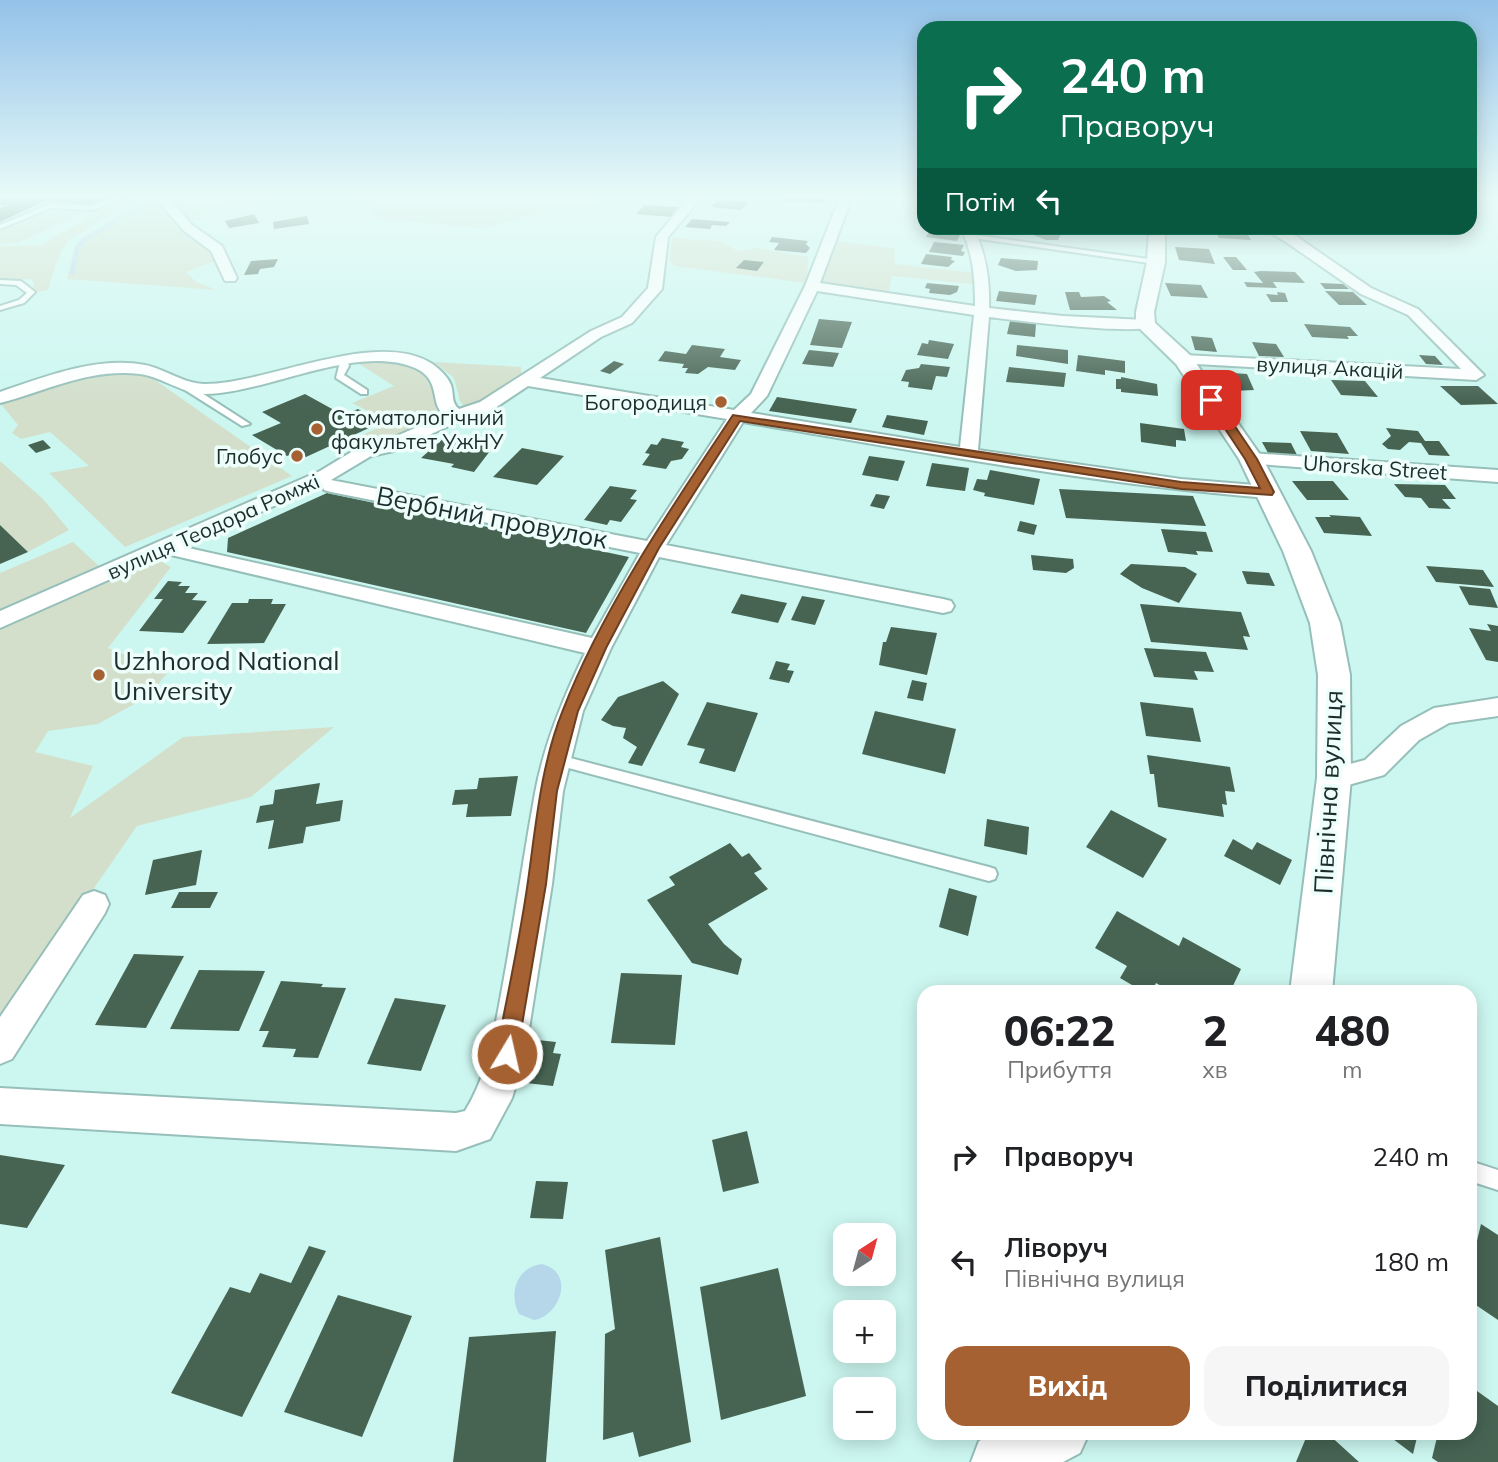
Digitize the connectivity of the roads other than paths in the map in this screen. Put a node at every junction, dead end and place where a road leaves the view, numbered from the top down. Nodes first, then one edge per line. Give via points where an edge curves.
1 (224, 265) edge
2 (658, 265) edge
3 (820, 265) edge
4 (976, 265) edge
5 (1155, 265) edge
6 (1329, 265) edge
7 (230, 278) dead end
8 (0, 282) edge
9 (812, 286) junction
10 (0, 308) edge
11 (982, 310) junction
12 (1146, 325) junction
13 (344, 360) junction
14 (1184, 360) junction
15 (527, 381) junction
16 (188, 388) junction
17 (364, 392) dead end
18 (0, 398) edge
19 (456, 416) junction
20 (737, 417) junction
21 (245, 424) dead end
22 (968, 454) junction
23 (1251, 459) junction
24 (1498, 476) edge
25 (331, 486) dead end
26 (1268, 492) junction
27 (653, 548) junction
28 (175, 551) dead end
29 (943, 606) dead end
30 (0, 620) edge
31 (599, 648) junction
32 (1498, 707) edge
33 (555, 759) junction
34 (1334, 778) junction
35 (989, 874) dead end
36 (94, 904) dead end
37 (1312, 985) edge
38 (0, 1046) edge
39 (0, 1106) edge
40 (1477, 1173) edge
41 (1498, 1180) edge
42 (1046, 1440) edge
43 (1000, 1462) edge

1 - 7 street
2 - 15 street, вулиця Теодора Ромжі via 655,289 627,320 596,334
3 - 9 street
4 - 11 street
5 - 12 street
6 - 14 street, вулиця Акацій via 1366,291 1413,312 1476,375
8 - 10 lane via 18,283 30,292 19,303
9 - 11 street
9 - 20 street via 758,396
11 - 12 street
11 - 22 street
12 - 14 street, Північна вулиця
13 - 16 street via 241,385
13 - 17 lane via 338,376
13 - 19 street via 392,356 425,367 443,384 446,408
14 - 23 street, Північна вулиця
15 - 19 street, вулиця Теодора Ромжі via 486,406
15 - 20 street
16 - 18 street via 159,373 100,369
16 - 21 lane
19 - 30 street, вулиця Теодора Ромжі
20 - 22 street
20 - 27 street
22 - 26 street via 1181,485
23 - 24 street, Uhorska Street
23 - 26 street, Північна вулиця
25 - 27 street, Вербний провулок
26 - 34 street, Північна вулиця via 1325,623 1334,675
27 - 29 street, Вербний провулок
27 - 31 street
28 - 31 street
31 - 33 street via 570,711
32 - 34 street via 1443,715 1410,733 1374,768
33 - 35 lane
33 - 39 street via 507,1054 494,1098 477,1126 456,1132
34 - 37 street, Північна вулиця
36 - 38 street
40 - 41 lane
42 - 43 street

